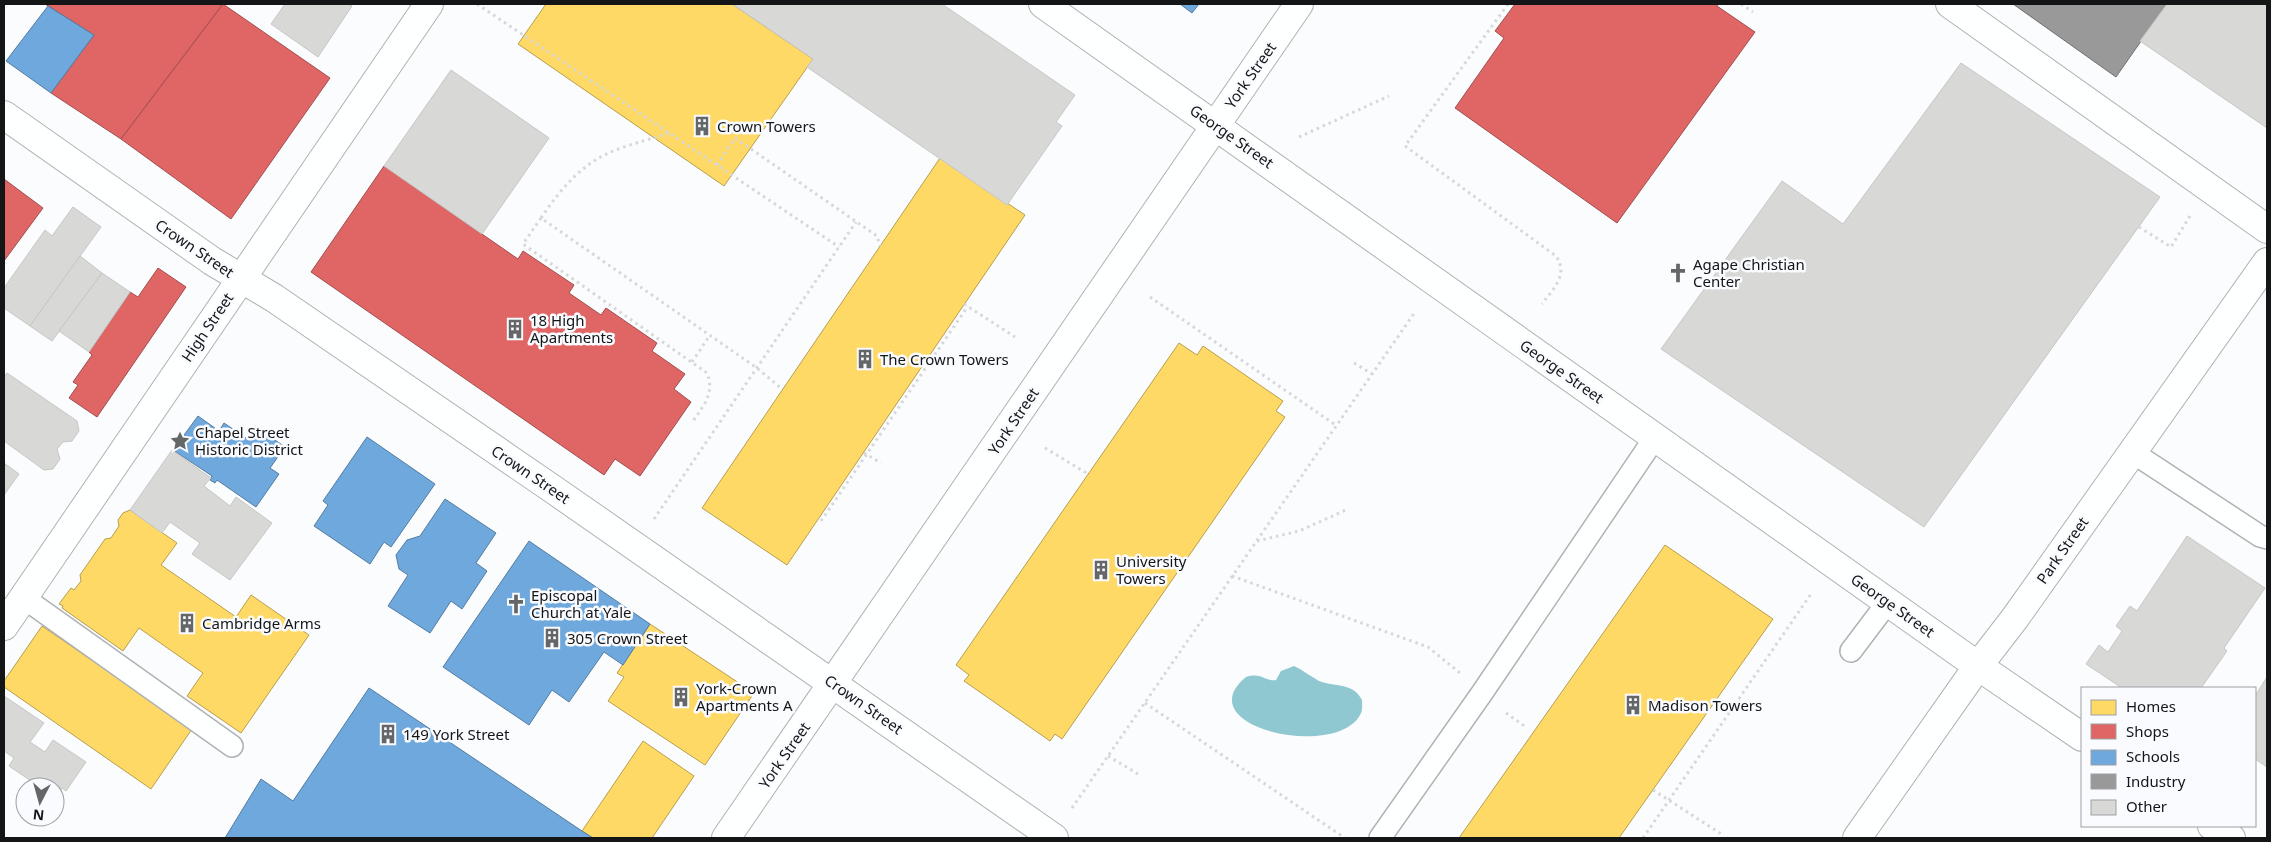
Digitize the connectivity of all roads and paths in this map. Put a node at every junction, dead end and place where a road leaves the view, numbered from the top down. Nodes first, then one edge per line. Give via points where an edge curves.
1 (429, 4) edge
2 (477, 4) edge
3 (1043, 4) edge
4 (1299, 4) edge
5 (1508, 4) edge
6 (1741, 4) edge
7 (1950, 4) edge
8 (1754, 12) dead end
9 (1389, 96) dead end
10 (4, 115) edge
11 (1215, 124) junction
12 (669, 133) junction
13 (1299, 137) dead end
14 (717, 165) junction
15 (2191, 214) dead end
16 (541, 218) junction
17 (856, 222) junction
18 (2139, 227) dead end
19 (2267, 230) edge
20 (880, 246) dead end
21 (840, 247) junction
22 (2267, 262) edge
23 (240, 278) junction
24 (1150, 297) dead end
25 (1542, 304) dead end
26 (1416, 312) dead end
27 (710, 335) junction
28 (1015, 337) dead end
29 (692, 362) junction
30 (1354, 363) dead end
31 (757, 368) junction
32 (1372, 374) junction
33 (782, 389) dead end
34 (693, 421) dead end
35 (1337, 426) junction
36 (1656, 436) junction
37 (1045, 448) dead end
38 (2132, 452) junction
39 (865, 453) junction
40 (881, 463) dead end
41 (1088, 474) dead end
42 (1346, 510) dead end
43 (821, 521) dead end
44 (2267, 538) edge
45 (1257, 541) junction
46 (635, 546) junction
47 (1232, 576) junction
48 (1811, 594) dead end
49 (24, 598) junction
50 (1888, 602) junction
51 (4, 626) edge
52 (1852, 651) dead end
53 (1978, 666) junction
54 (1462, 675) dead end
55 (833, 683) junction
56 (1145, 703) junction
57 (1500, 708) dead end
58 (1526, 727) dead end
59 (2081, 736) edge
60 (232, 746) dead end
61 (1108, 756) junction
62 (1138, 774) dead end
63 (1653, 790) dead end
64 (1669, 800) junction
65 (1072, 808) dead end
66 (1723, 835) dead end
67 (726, 838) edge
68 (1054, 838) edge
69 (1345, 838) edge
70 (1380, 838) edge
71 (1643, 838) edge
72 (1858, 838) edge

1 - 23 main road, High Street
2 - 12 path
3 - 11 main road, George Street
4 - 11 main road, York Street
5 - 25 path via 1405,146 1556,256 1561,263 1560,280
6 - 8 path
7 - 19 main road
9 - 13 path
10 - 23 main road, Crown Street
11 - 36 main road, George Street
11 - 55 main road, York Street
12 - 14 path
12 - 16 path via 628,146 588,165 560,190
14 - 17 path via 735,138
14 - 21 path
15 - 18 path via 2171,246
16 - 27 path
16 - 29 path via 523,244
17 - 20 path via 877,236
17 - 21 path
21 - 31 path
22 - 38 main road, Park Street
23 - 46 main road, Crown Street via 274,298
23 - 49 main road, High Street
24 - 35 path
26 - 32 path
27 - 29 path
27 - 31 path
28 - 39 path via 966,305
29 - 34 path via 707,373 711,383 708,398
30 - 32 path
31 - 33 path
31 - 46 path
32 - 35 path
35 - 45 path
36 - 50 main road, George Street
36 - 70 lane
37 - 41 path
38 - 44 lane
38 - 53 main road, Park Street
39 - 40 path
39 - 43 path
42 - 45 path via 1299,531
45 - 47 path
46 - 55 main road, Crown Street
47 - 54 path via 1428,647
47 - 56 path
48 - 64 path
49 - 51 main road, High Street
49 - 60 lane
50 - 52 lane
50 - 53 main road, George Street
53 - 59 main road, George Street
53 - 72 main road, Park Street
55 - 67 main road, York Street
55 - 68 main road, Crown Street
56 - 61 path
56 - 69 path
57 - 58 path
61 - 62 path
61 - 65 path
63 - 64 path
64 - 66 path
64 - 71 path

